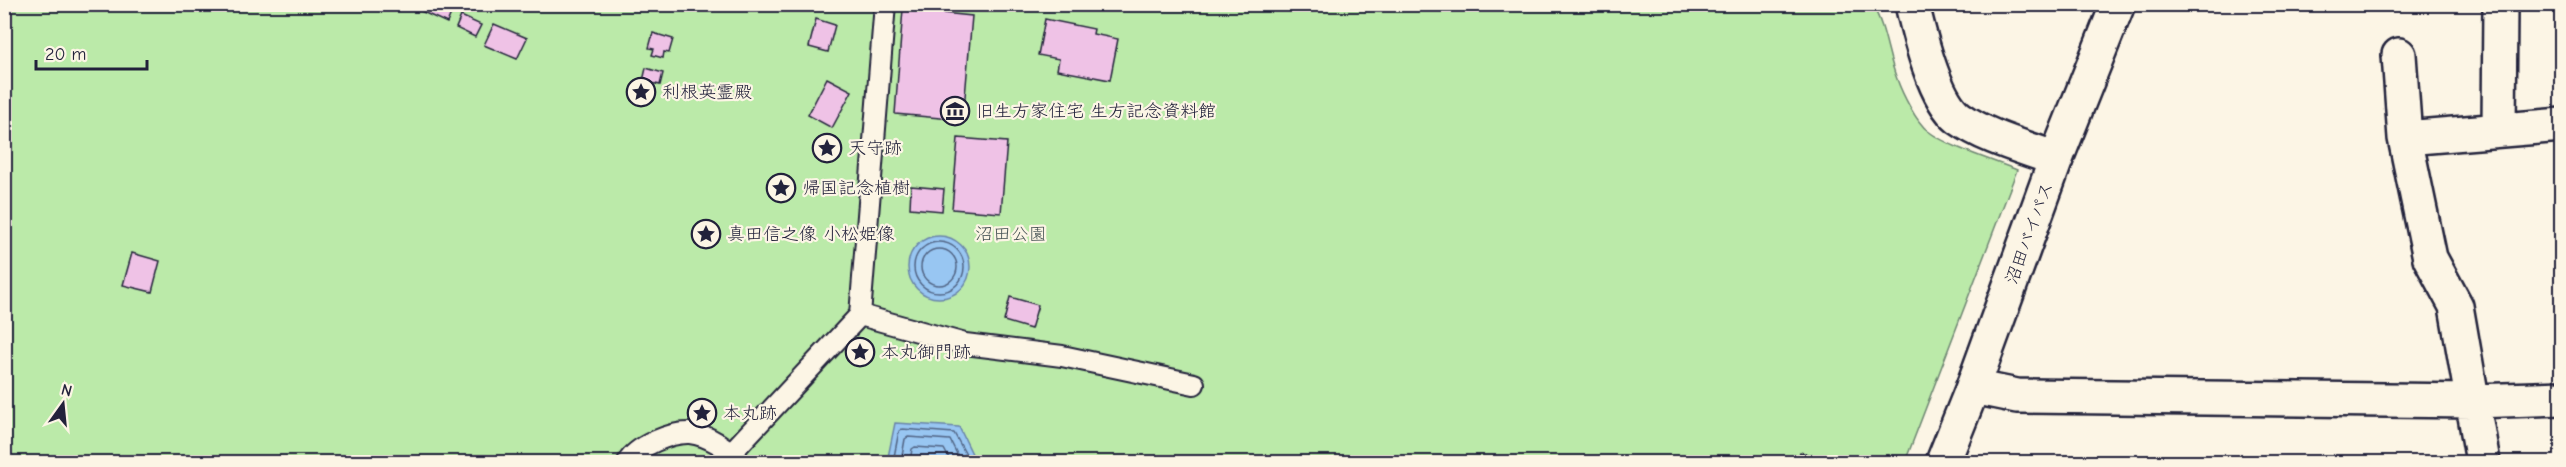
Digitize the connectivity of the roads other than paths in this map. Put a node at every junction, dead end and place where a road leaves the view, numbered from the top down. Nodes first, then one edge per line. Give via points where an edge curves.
1 (885, 4) edge
2 (1912, 4) edge
3 (2118, 4) edge
4 (2500, 4) edge
5 (2398, 56) dead end
6 (2562, 125) edge
7 (2499, 130) junction
8 (2405, 138) junction
9 (2056, 159) junction
10 (860, 315) junction
11 (1194, 384) dead end
12 (1973, 387) junction
13 (2562, 398) edge
14 (2473, 400) junction
15 (734, 458) edge
16 (628, 462) edge
17 (1943, 462) edge
18 (2483, 462) edge

1 - 10 lane
2 - 9 street via 1923,51 1939,89 1957,117
3 - 9 street, 沼田バイパス
4 - 7 street
5 - 8 street
6 - 7 street
7 - 8 street
8 - 14 street via 2430,258 2456,306
9 - 12 street, 沼田バイパス
10 - 11 lane via 965,344 1062,356
10 - 15 lane
12 - 14 street via 2017,396
12 - 17 street, 沼田バイパス
13 - 14 street
14 - 18 street
15 - 16 lane via 710,440 690,433 659,439 633,454

